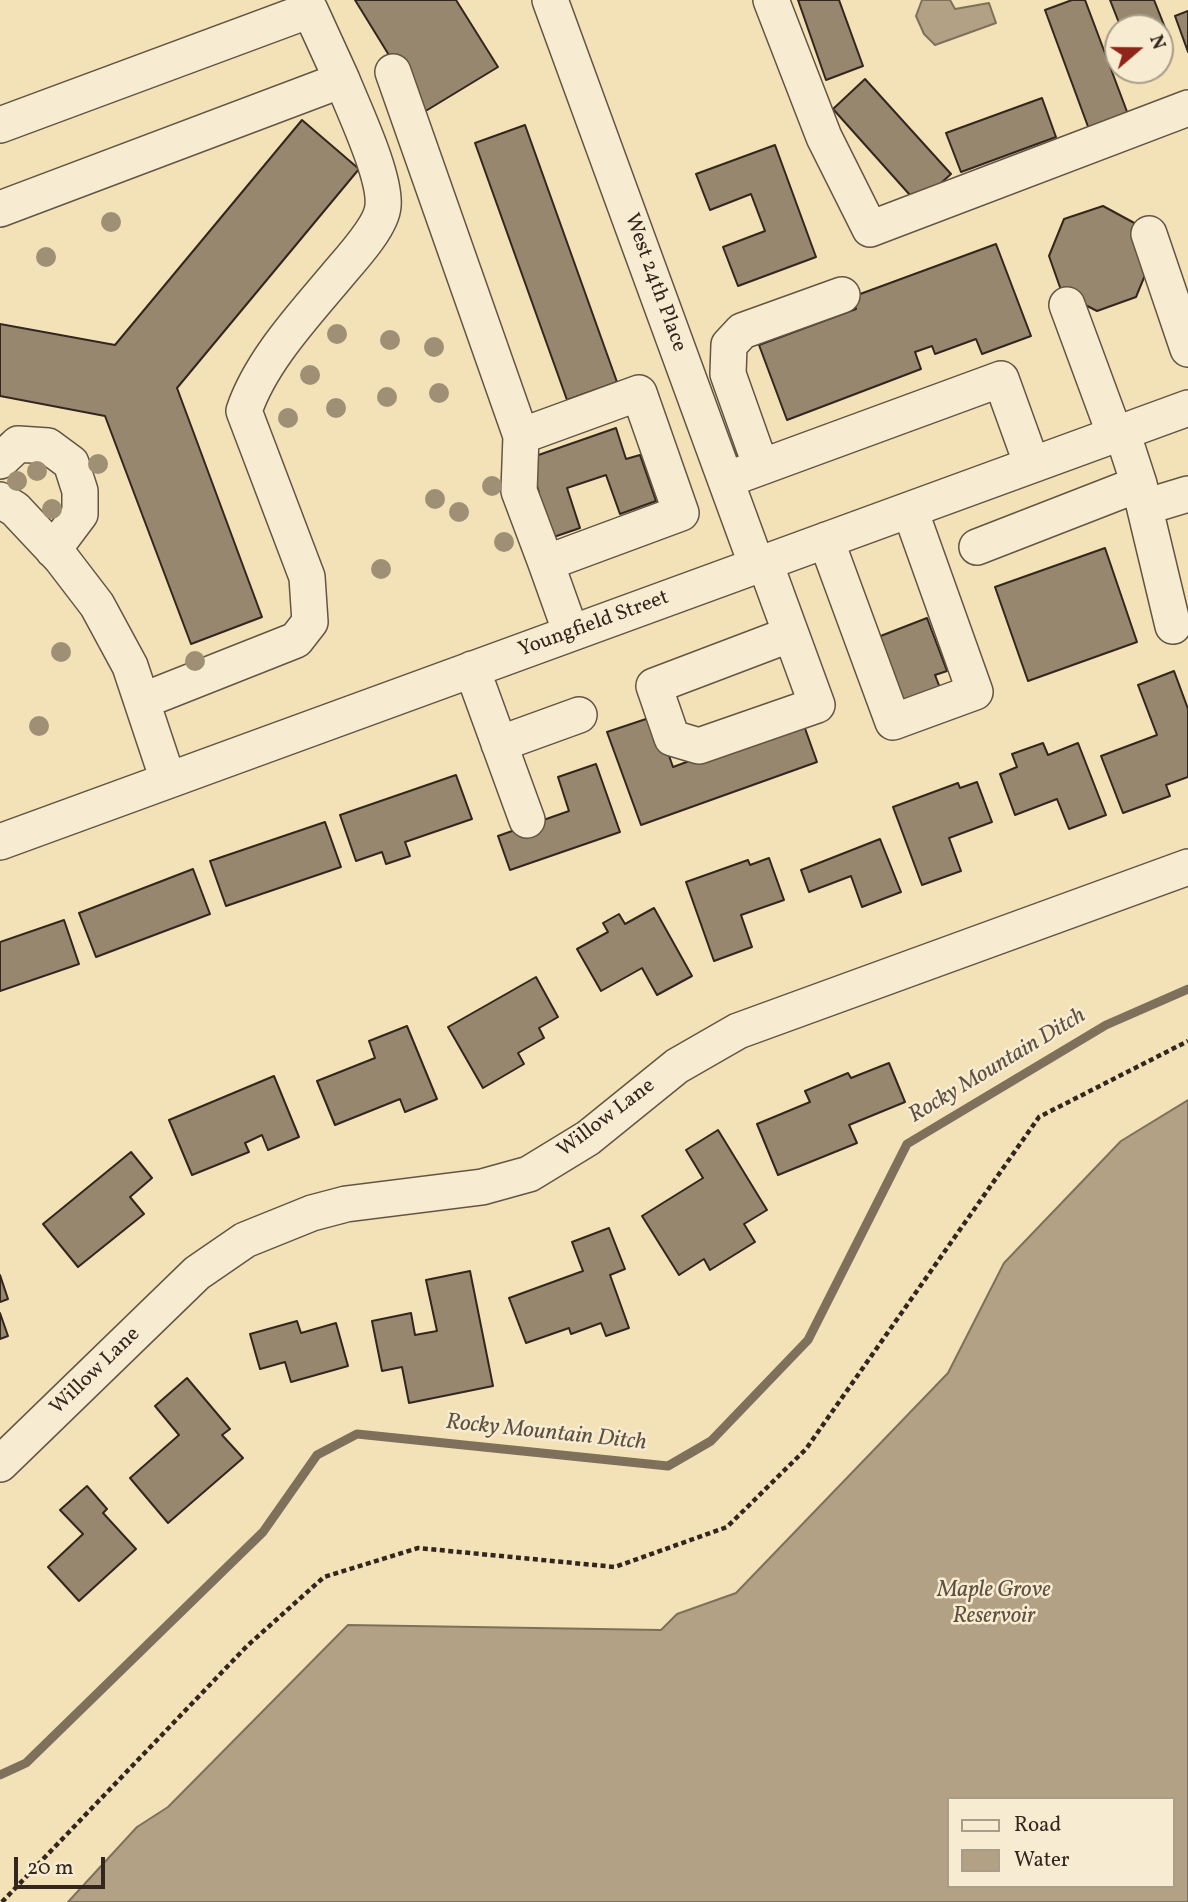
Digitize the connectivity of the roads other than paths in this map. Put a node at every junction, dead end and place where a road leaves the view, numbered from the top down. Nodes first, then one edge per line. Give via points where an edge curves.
1 (550, 0) edge
2 (771, 0) edge
3 (393, 72) dead end
4 (342, 80) junction
5 (1188, 108) edge
6 (0, 125) edge
7 (0, 209) edge
8 (1149, 234) dead end
9 (842, 295) dead end
10 (1067, 305) dead end
11 (1188, 349) edge
12 (693, 389) junction
13 (644, 405) junction
14 (1188, 408) edge
15 (1118, 434) junction
16 (521, 436) junction
17 (0, 461) edge
18 (1032, 465) junction
19 (761, 467) junction
20 (978, 485) junction
21 (728, 487) junction
22 (1188, 494) edge
23 (1142, 496) junction
24 (0, 500) edge
25 (910, 510) junction
26 (681, 513) junction
27 (826, 540) junction
28 (52, 550) junction
29 (546, 563) junction
30 (761, 564) junction
31 (1173, 626) dead end
32 (571, 633) junction
33 (791, 634) dead end
34 (472, 669) junction
35 (142, 701) junction
36 (579, 715) dead end
37 (499, 744) junction
38 (168, 780) junction
39 (527, 820) dead end
40 (0, 842) edge
41 (1188, 867) edge
42 (0, 1464) edge

1 - 12 street, West 24th Place
2 - 5 street via 824,136 870,229
3 - 16 street
4 - 6 street via 310,9
4 - 7 street
4 - 35 street via 382,184 383,208 368,239 251,388 244,411 307,577 310,622 296,640
8 - 11 street
9 - 19 street via 742,331 729,345 728,374
10 - 15 street
12 - 13 street
12 - 21 street, West 24th Place
13 - 16 street via 639,393
13 - 26 street
14 - 15 street, Youngfield Street
15 - 18 street, Youngfield Street
15 - 23 street
16 - 29 street via 519,491
17 - 28 street via 18,444 48,446 71,463 80,491 80,514
18 - 19 street via 1001,379
18 - 20 street, Youngfield Street
19 - 21 street
20 - 23 street via 987,542
20 - 25 street, Youngfield Street
21 - 26 street
21 - 30 street, West 24th Place
22 - 23 street
23 - 31 street
24 - 28 street via 15,509
25 - 27 street, Youngfield Street
25 - 27 street via 975,692 893,722
26 - 29 street
27 - 30 street, Youngfield Street
28 - 35 street via 97,606 130,666
29 - 32 street
30 - 32 street, Youngfield Street
30 - 33 street, West 24th Place
32 - 34 street, Youngfield Street
34 - 37 street
34 - 38 street, Youngfield Street
35 - 38 street
36 - 37 street
37 - 39 street
38 - 40 street, Youngfield Street
41 - 42 street, Willow Lane via 738,1031 677,1066 588,1138 529,1174 482,1187 346,1204 245,1240 197,1273

